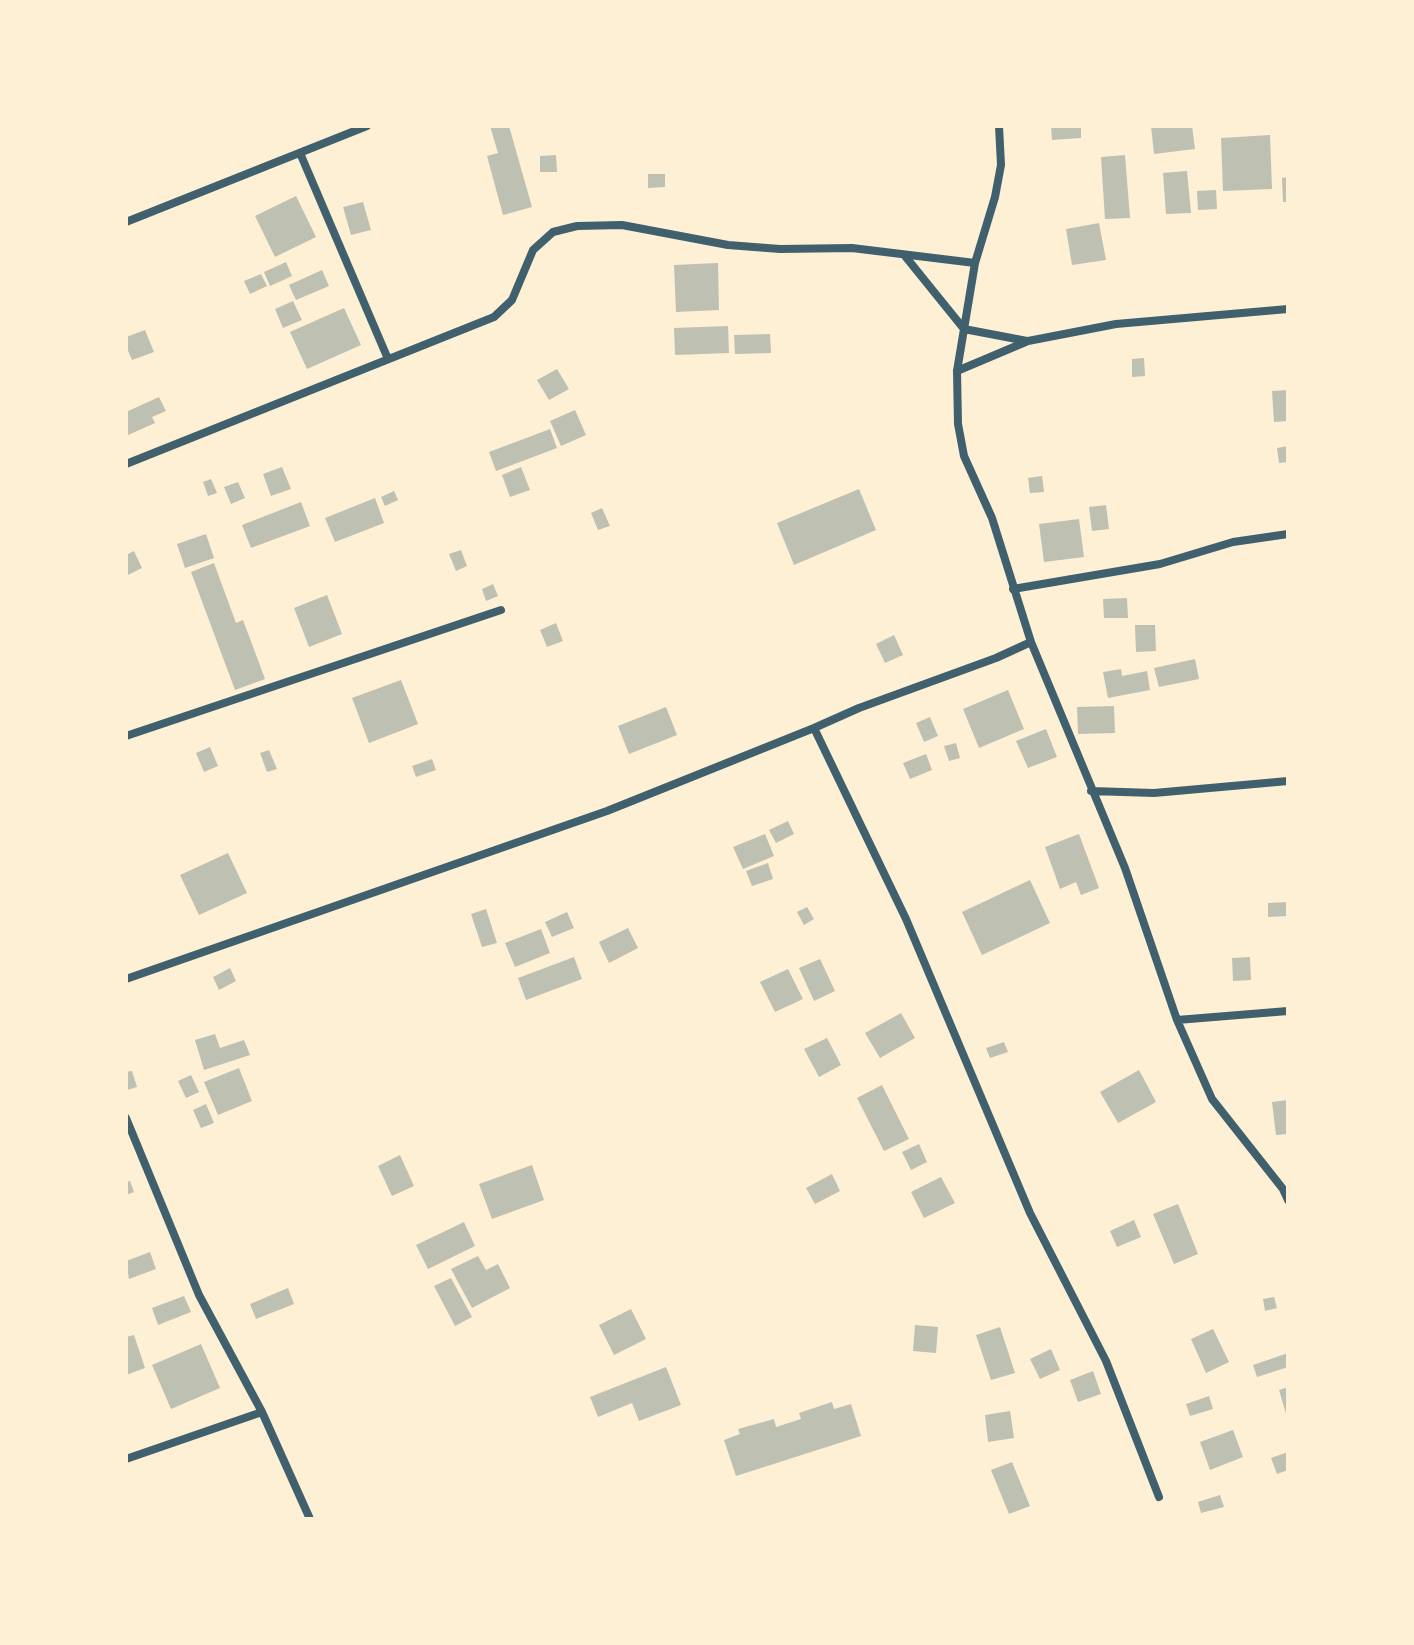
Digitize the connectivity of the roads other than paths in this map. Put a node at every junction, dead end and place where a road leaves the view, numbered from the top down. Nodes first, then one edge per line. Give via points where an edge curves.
1 (367, 126) edge
2 (999, 126) edge
3 (300, 153) junction
4 (126, 222) edge
5 (904, 256) junction
6 (975, 263) junction
7 (1288, 309) edge
8 (964, 329) junction
9 (1028, 341) junction
10 (388, 359) junction
11 (957, 371) junction
12 (126, 464) edge
13 (1288, 534) edge
14 (1013, 589) junction
15 (501, 610) dead end
16 (1031, 642) junction
17 (814, 728) junction
18 (126, 736) edge
19 (1288, 781) edge
20 (1091, 791) junction
21 (126, 979) edge
22 (1288, 1011) edge
23 (1177, 1020) junction
24 (126, 1118) edge
25 (1288, 1200) edge
26 (262, 1412) junction
27 (126, 1459) edge
28 (1159, 1497) dead end
29 (310, 1519) edge

1 - 3 street
2 - 6 street via 1001,165
3 - 4 street
3 - 10 street
5 - 6 street
5 - 8 street
5 - 10 street via 852,248 728,245 622,225 577,226 553,232 533,250 512,300 494,317
6 - 8 street
7 - 9 street via 1116,324
8 - 9 street
8 - 11 street
9 - 11 street
10 - 12 street
11 - 14 street via 964,456 992,518
13 - 14 street via 1233,542 1160,564
14 - 16 street
15 - 18 street
16 - 17 street
16 - 20 street
17 - 21 street via 607,811
17 - 28 street via 906,919 1030,1213 1106,1361
19 - 20 street via 1154,793
20 - 23 street via 1125,868
22 - 23 street
23 - 25 street via 1212,1099
24 - 26 street via 199,1295
26 - 27 street
26 - 29 street

